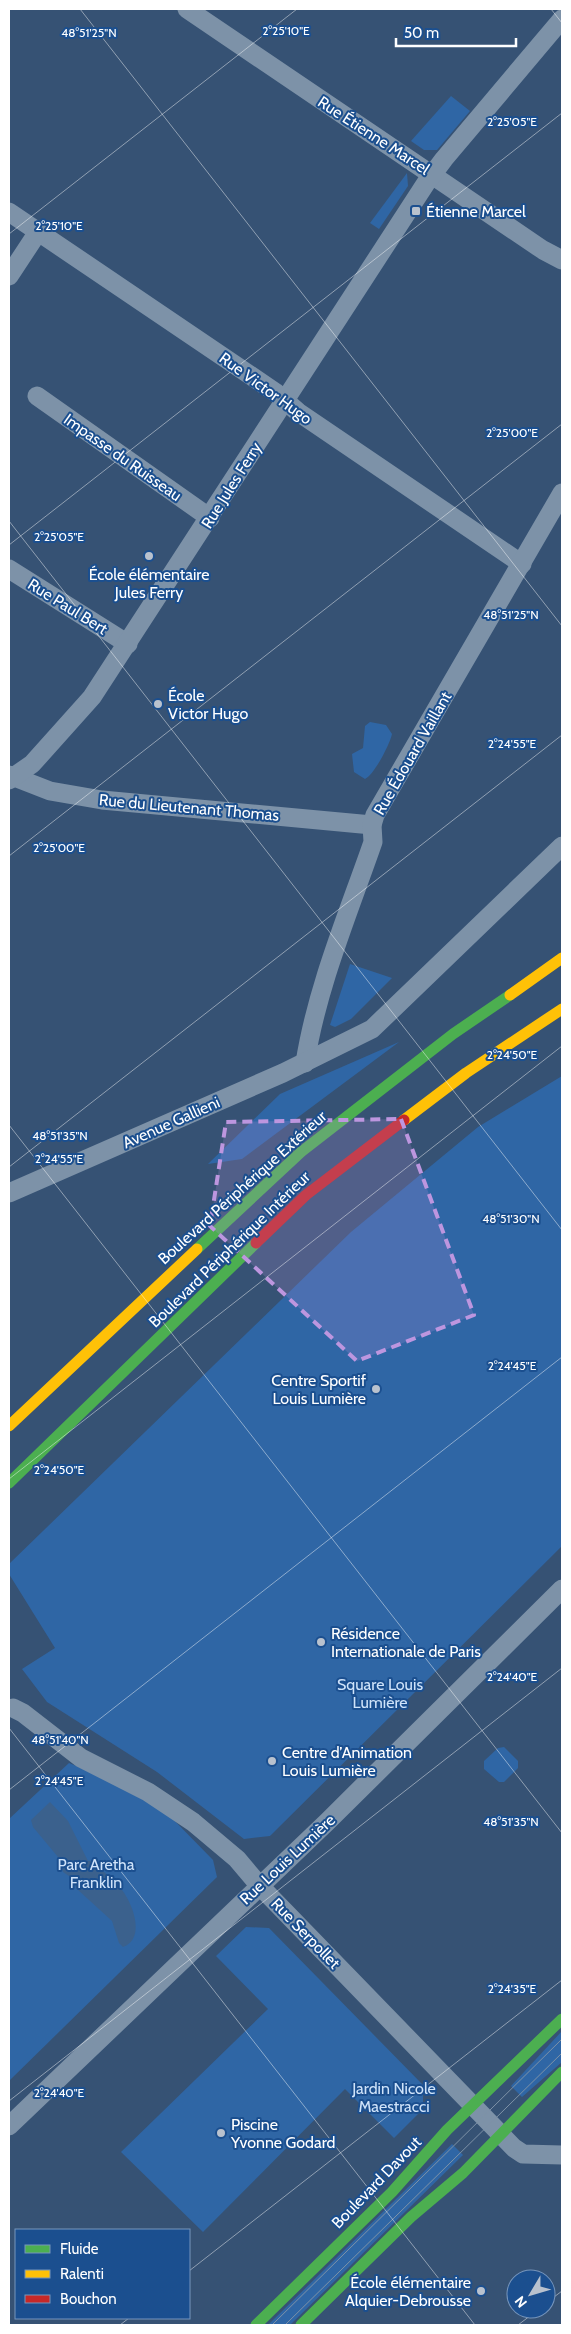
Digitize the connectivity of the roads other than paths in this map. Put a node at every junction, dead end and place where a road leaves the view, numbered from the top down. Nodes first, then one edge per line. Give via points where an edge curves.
1 (187, 9) edge
2 (562, 19) edge
3 (433, 174) junction
4 (9, 212) edge
5 (38, 232) junction
6 (562, 260) edge
7 (9, 276) edge
8 (36, 396) dead end
9 (285, 400) junction
10 (562, 493) edge
11 (210, 518) junction
12 (522, 564) junction
13 (9, 569) edge
14 (128, 644) junction
15 (10, 777) edge
16 (372, 825) junction
17 (562, 846) edge
18 (562, 958) edge
19 (562, 1009) edge
20 (305, 1063) junction
21 (9, 1193) edge
22 (9, 1426) edge
23 (9, 1483) edge
24 (562, 1589) edge
25 (13, 1708) dead end
26 (260, 1885) junction
27 (562, 2020) edge
28 (562, 2072) edge
29 (473, 2105) junction
30 (9, 2126) edge
31 (501, 2136) junction
32 (562, 2155) edge
33 (256, 2325) edge
34 (301, 2325) edge

1 - 3 street, Rue Étienne Marcel
2 - 3 street
3 - 6 street, Rue Étienne Marcel
3 - 9 street, Rue Jules Ferry
4 - 5 street, Rue Victor Hugo
5 - 7 street
5 - 9 street, Rue Victor Hugo
8 - 11 street, Impasse du Ruisseau
9 - 11 street, Rue Jules Ferry
9 - 12 street, Rue Victor Hugo
10 - 12 street, Rue Édouard Vaillant
11 - 14 street, Rue Jules Ferry
12 - 16 street, Rue Édouard Vaillant
13 - 14 street, Rue Paul Bert
14 - 15 street, Rue Jules Ferry via 92,697 32,764
15 - 16 street, Rue du Lieutenant Thomas via 50,791 102,800
16 - 20 street, Rue Édouard Vaillant via 373,842 334,955
17 - 20 street, Avenue Gallieni via 372,1029
18 - 22 main road, Boulevard Périphérique Extérieur via 453,1034 301,1152
19 - 23 main road, Boulevard Périphérique Intérieur via 466,1073 306,1194
20 - 21 street, Avenue Gallieni
24 - 26 street, Rue Louis Lumière
25 - 26 street, Rue Serpollet via 81,1758 148,1792 192,1822 237,1859
26 - 29 street, Rue Serpollet
26 - 30 street, Rue Louis Lumière
27 - 29 main road, Boulevard Davout
28 - 31 main road
29 - 31 street, Rue Serpollet
29 - 33 main road, Boulevard Davout via 392,2192
31 - 32 street, Rue Serpollet via 523,2154
31 - 34 main road via 411,2217

